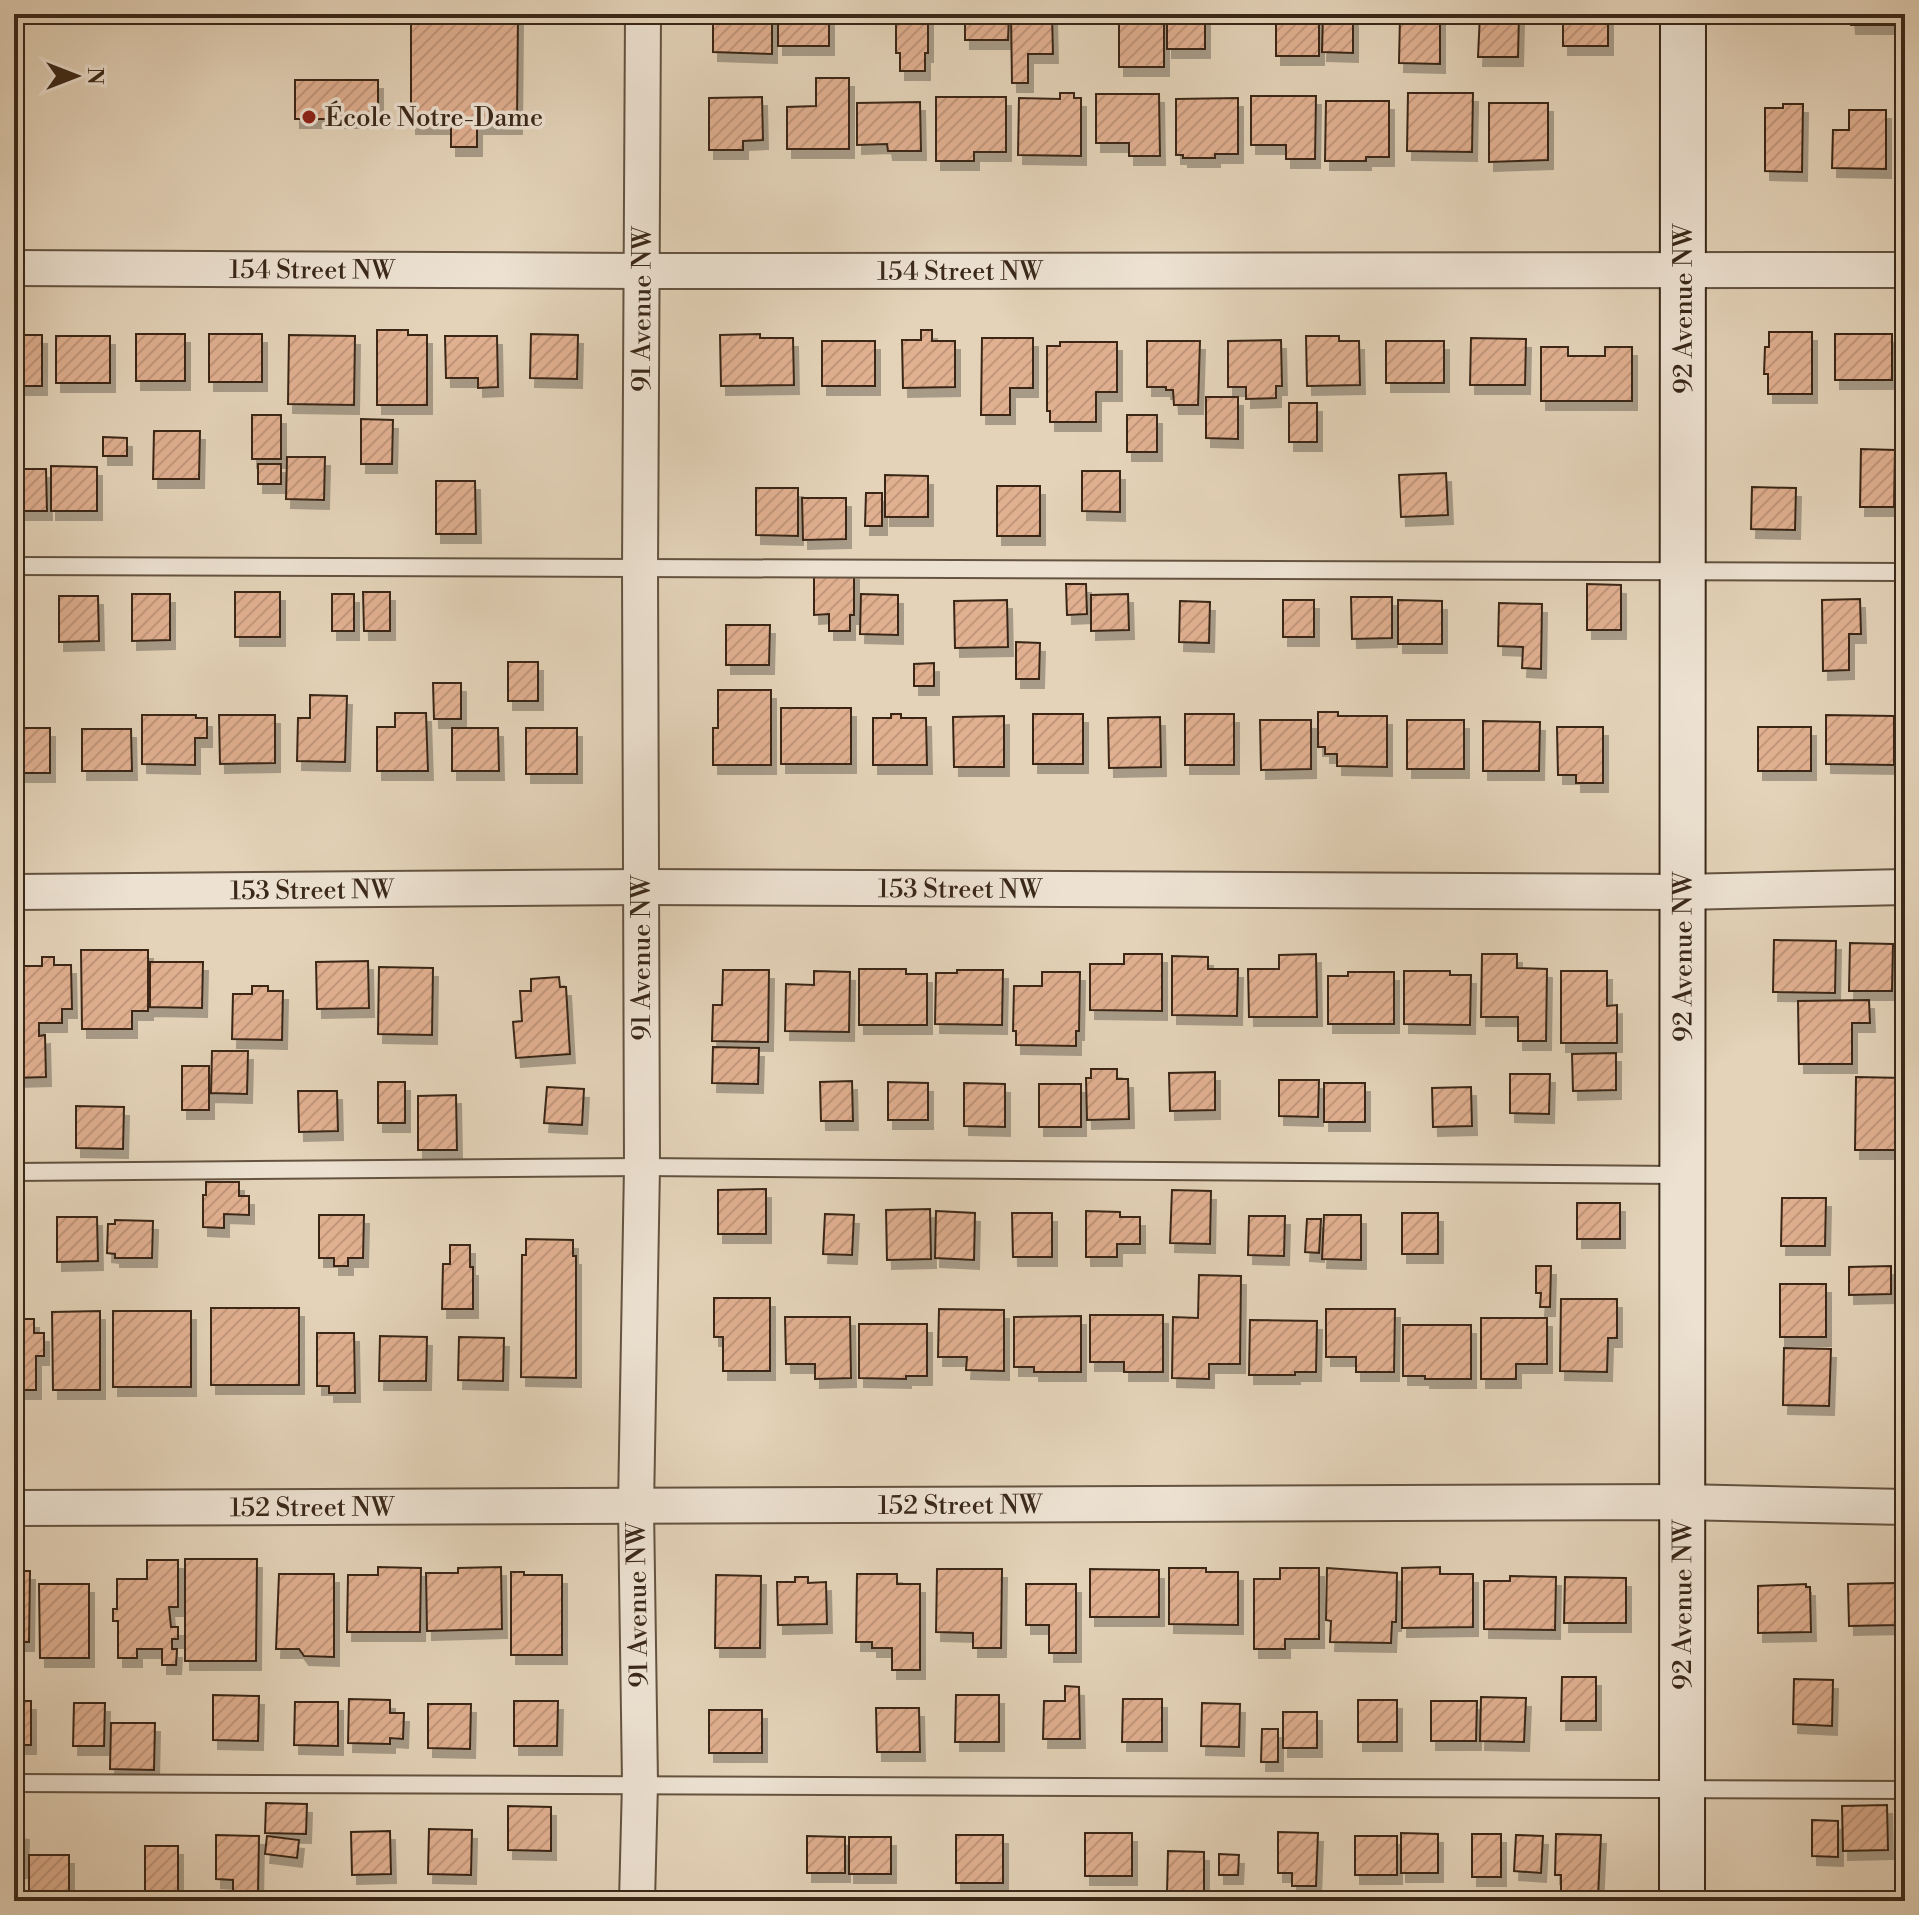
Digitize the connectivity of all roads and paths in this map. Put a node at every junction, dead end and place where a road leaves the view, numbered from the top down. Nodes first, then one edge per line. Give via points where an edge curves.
1 (643, 14) edge
2 (1683, 14) edge
3 (14, 268) edge
4 (1683, 270) junction
5 (1905, 270) edge
6 (642, 271) junction
7 (14, 566) edge
8 (640, 569) junction
9 (1685, 572) junction
10 (1905, 572) edge
11 (641, 887) junction
12 (1905, 887) edge
13 (14, 892) edge
14 (1682, 892) junction
15 (642, 1167) junction
16 (14, 1172) edge
17 (1685, 1175) junction
18 (1681, 1502) junction
19 (636, 1507) junction
20 (1905, 1507) edge
21 (14, 1508) edge
22 (14, 1783) edge
23 (640, 1783) junction
24 (1905, 1790) edge
25 (1683, 1791) junction
26 (637, 1901) edge
27 (1682, 1901) edge

1 - 6 street, 91 Avenue NW
2 - 4 street, 92 Avenue NW
3 - 6 street, 154 Street NW
4 - 5 street, 154 Street NW
4 - 6 street, 154 Street NW
4 - 9 street, 92 Avenue NW
6 - 8 street, 91 Avenue NW
7 - 8 lane
8 - 9 lane
8 - 11 street, 91 Avenue NW
9 - 10 lane
9 - 14 street, 92 Avenue NW
11 - 13 street, 153 Street NW
11 - 14 street, 153 Street NW
11 - 15 street, 91 Avenue NW
12 - 14 street, 153 Street NW
14 - 17 street, 92 Avenue NW
15 - 16 lane
15 - 17 lane
15 - 19 street, 91 Avenue NW
17 - 18 street, 92 Avenue NW
18 - 19 street, 152 Street NW
18 - 20 street, 152 Street NW
18 - 25 street, 92 Avenue NW
19 - 21 street, 152 Street NW
19 - 23 street, 91 Avenue NW
22 - 23 lane
23 - 25 lane
23 - 26 street, 91 Avenue NW
24 - 25 lane
25 - 27 street, 92 Avenue NW

